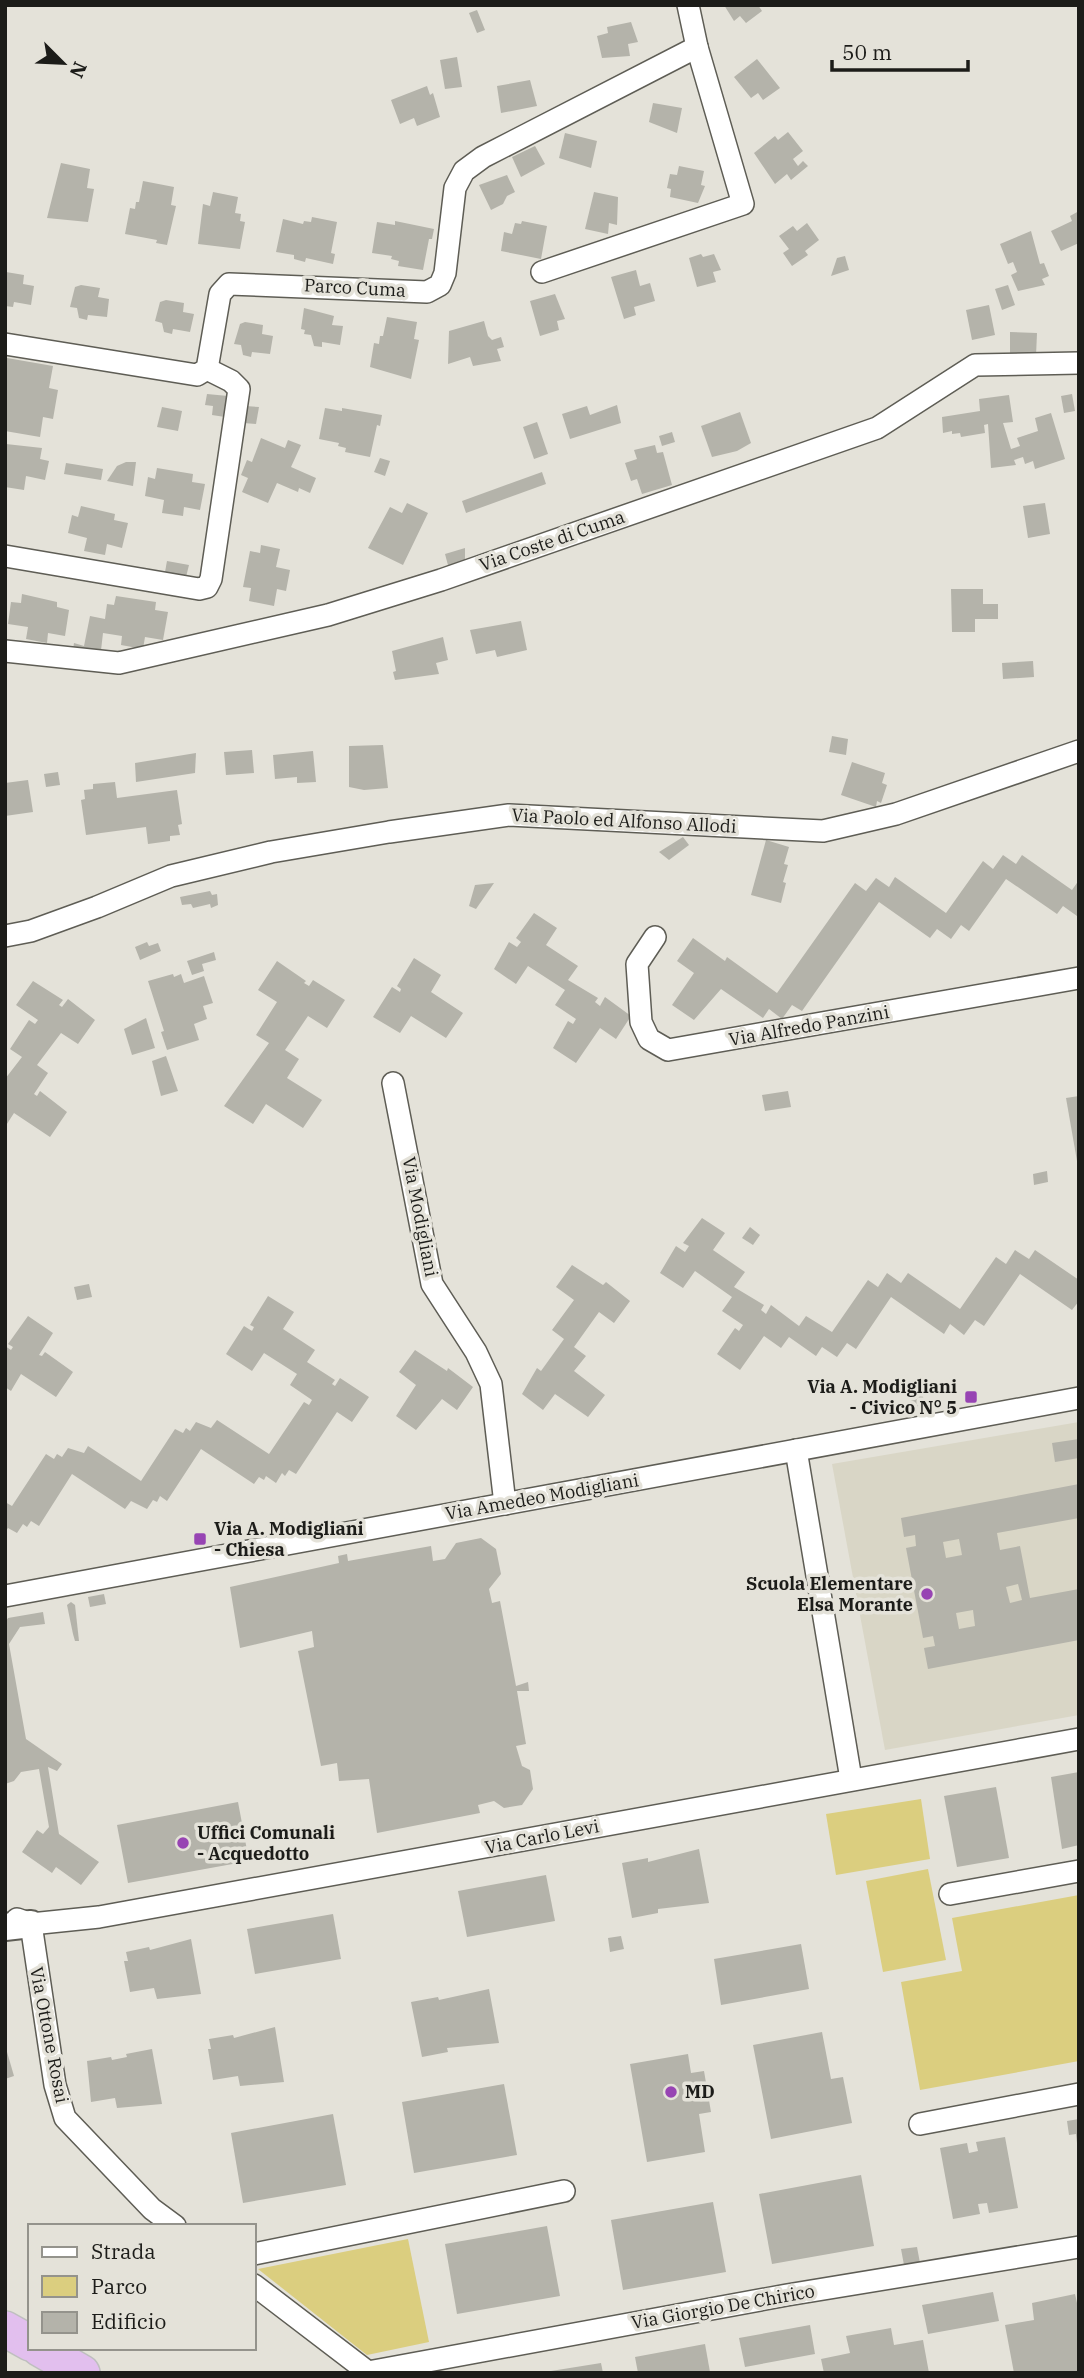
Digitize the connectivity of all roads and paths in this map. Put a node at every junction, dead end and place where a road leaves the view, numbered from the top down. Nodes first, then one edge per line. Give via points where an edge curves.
1 (688, 5) edge
2 (697, 47) junction
3 (542, 272) dead end
4 (5, 344) edge
5 (1079, 363) edge
6 (207, 369) junction
7 (5, 556) edge
8 (5, 651) edge
9 (1079, 751) edge
10 (5, 936) edge
11 (655, 937) dead end
12 (1079, 978) edge
13 (393, 1083) dead end
14 (1079, 1398) edge
15 (796, 1450) junction
16 (505, 1504) junction
17 (5, 1596) edge
18 (1079, 1739) edge
19 (851, 1779) junction
20 (1079, 1871) edge
21 (950, 1894) dead end
22 (5, 1916) edge
23 (18, 1926) edge
24 (1079, 2094) edge
25 (920, 2124) dead end
26 (564, 2191) dead end
27 (172, 2224) edge
28 (1079, 2246) edge
29 (256, 2254) edge
30 (256, 2287) edge
31 (5, 2329) edge
32 (28, 2342) edge
33 (42, 2350) edge
34 (368, 2372) edge
35 (82, 2373) edge

1 - 2 street
2 - 3 street via 743,204
2 - 6 street, Parco Cuma via 464,171 455,188 445,273 440,285 427,292 229,284 220,294
4 - 6 street via 197,375
5 - 8 street, Via Coste di Cuma via 975,365 877,428 328,615 119,663
6 - 7 street via 239,389 207,587
9 - 10 street, Via Paolo ed Alfonso Allodi via 896,814 823,831 509,815 271,852 171,876 97,907
11 - 12 street, Via Alfredo Panzini via 637,964 641,1022 649,1039 668,1050
13 - 16 street, Via Modigliani via 432,1284 477,1352 491,1384
14 - 15 street, Via Amedeo Modigliani
15 - 16 street, Via Amedeo Modigliani
15 - 19 street
16 - 17 street, Via Amedeo Modigliani
18 - 19 street, Via Carlo Levi
19 - 23 street, Via Carlo Levi via 140,1910
20 - 21 street
22 - 23 street, Via Carlo Levi
23 - 27 street, Via Ottone Rosai via 65,2118 152,2209
24 - 25 street
26 - 29 street
28 - 34 street, Via Giorgio De Chirico
30 - 34 street
31 - 32 highway
33 - 35 highway

